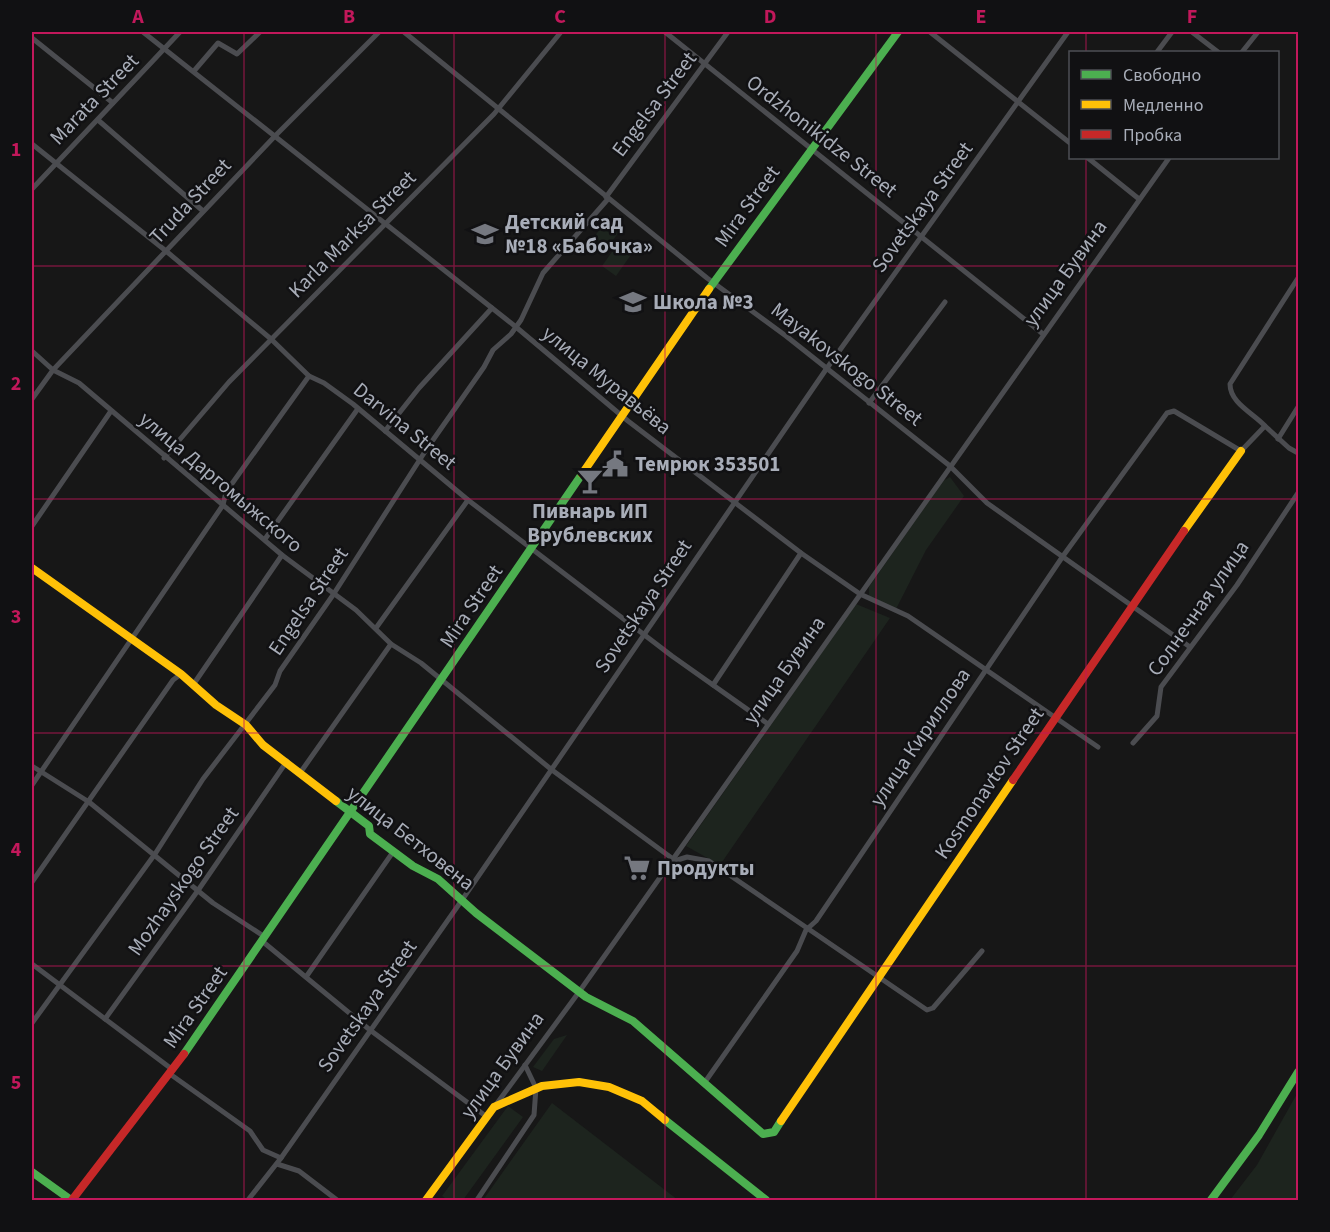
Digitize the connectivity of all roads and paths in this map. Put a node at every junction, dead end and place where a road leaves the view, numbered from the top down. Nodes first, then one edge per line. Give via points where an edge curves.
1 (143, 32) edge
2 (180, 32) edge
3 (260, 32) edge
4 (379, 32) edge
5 (404, 32) edge
6 (561, 32) edge
7 (665, 32) edge
8 (728, 32) edge
9 (897, 32) edge
10 (930, 32) edge
11 (1068, 32) edge
12 (1172, 32) edge
13 (1192, 32) edge
14 (1258, 32) edge
15 (32, 38) edge
16 (165, 49) junction
17 (1158, 51) edge
18 (1217, 51) edge
19 (1243, 51) edge
20 (705, 64) junction
21 (194, 71) junction
22 (1019, 100) junction
23 (113, 103) junction
24 (499, 108) junction
25 (98, 120) junction
26 (276, 135) junction
27 (1069, 141) edge
28 (32, 144) edge
29 (812, 148) junction
30 (1089, 159) edge
31 (1168, 159) edge
32 (56, 163) junction
33 (32, 189) edge
34 (607, 198) junction
35 (1139, 200) junction
36 (203, 211) junction
37 (386, 223) junction
38 (922, 235) junction
39 (166, 251) junction
40 (1299, 278) edge
41 (714, 282) junction
42 (945, 302) dead end
43 (492, 308) junction
44 (516, 327) junction
45 (1043, 334) junction
46 (271, 339) junction
47 (32, 351) edge
48 (827, 368) junction
49 (53, 370) junction
50 (309, 376) junction
51 (32, 399) edge
52 (869, 403) junction
53 (1299, 407) edge
54 (357, 410) junction
55 (111, 411) junction
56 (622, 415) junction
57 (1265, 426) junction
58 (385, 431) junction
59 (1278, 439) junction
60 (1241, 451) junction
61 (1299, 453) edge
62 (164, 458) junction
63 (422, 460) junction
64 (950, 466) junction
65 (1299, 493) edge
66 (468, 500) junction
67 (734, 503) junction
68 (223, 505) junction
69 (32, 526) edge
70 (265, 538) junction
71 (532, 548) junction
72 (801, 553) junction
73 (282, 555) junction
74 (1063, 555) junction
75 (32, 568) edge
76 (860, 594) junction
77 (333, 595) junction
78 (1132, 605) junction
79 (376, 628) junction
80 (645, 633) junction
81 (132, 639) junction
82 (391, 644) junction
83 (1190, 647) junction
84 (987, 668) junction
85 (181, 674) junction
86 (441, 681) junction
87 (193, 684) junction
88 (713, 685) junction
89 (1056, 717) junction
90 (768, 724) junction
91 (246, 725) junction
92 (1133, 743) dead end
93 (1098, 747) dead end
94 (287, 761) junction
95 (32, 766) edge
96 (552, 770) junction
97 (41, 772) junction
98 (300, 773) junction
99 (32, 785) edge
100 (89, 802) junction
101 (351, 814) junction
102 (393, 852) junction
103 (155, 854) junction
104 (671, 861) junction
105 (32, 882) edge
106 (199, 890) junction
107 (462, 900) junction
108 (806, 930) junction
109 (263, 939) junction
110 (982, 951) dead end
111 (32, 964) edge
112 (306, 977) junction
113 (879, 977) junction
114 (61, 985) junction
115 (579, 992) junction
116 (105, 1019) junction
117 (32, 1023) edge
118 (370, 1030) junction
119 (525, 1065) junction
120 (172, 1072) junction
121 (1299, 1072) edge
122 (705, 1082) junction
123 (536, 1088) junction
124 (494, 1107) junction
125 (487, 1117) junction
126 (769, 1135) joint
127 (279, 1161) junction
128 (32, 1172) edge
129 (72, 1200) edge
130 (248, 1200) edge
131 (337, 1200) edge
132 (426, 1200) edge
133 (477, 1200) edge
134 (766, 1200) edge
135 (1211, 1200) edge

1 - 16 street, улица Муравьёва
2 - 16 street, Marata Street
3 - 21 street via 237,54 218,43
4 - 26 street, Truda Street
5 - 24 street, Mayakovskogo Street
6 - 24 street, Karla Marksa Street
7 - 20 street, Ordzhonikidze Street
8 - 20 street, Engelsa Street
9 - 29 street, Mira Street
10 - 22 street
11 - 22 street, Sovetskaya Street
12 - 17 street
13 - 18 street
14 - 19 street
15 - 23 street
16 - 21 street, улица Муравьёва
16 - 23 street, Marata Street
20 - 29 street, Ordzhonikidze Street
20 - 34 street, Engelsa Street
21 - 26 street, улица Муравьёва
22 - 27 street
22 - 38 street, Sovetskaya Street
23 - 25 street, Marata Street
24 - 34 street, Mayakovskogo Street
24 - 37 street, Karla Marksa Street
25 - 32 street, Marata Street
25 - 36 street
26 - 36 street, Truda Street
26 - 37 street, улица Муравьёва
28 - 32 street, Darvina Street
29 - 38 street, Ordzhonikidze Street
29 - 41 street, Mira Street
30 - 35 street
31 - 35 street, улица Бувина
32 - 33 street, Marata Street
32 - 39 street, Darvina Street
34 - 41 street, Mayakovskogo Street
34 - 44 street, Engelsa Street via 543,273
35 - 45 street, улица Бувина
36 - 39 street, Truda Street
37 - 43 street, улица Муравьёва
37 - 46 street, Karla Marksa Street
38 - 45 street, Ordzhonikidze Street
38 - 48 street, Sovetskaya Street
39 - 46 street, Darvina Street
39 - 49 street, Truda Street
40 - 57 street via 1230,384 1234,399
41 - 48 street, Mayakovskogo Street
41 - 56 street, Mira Street
42 - 52 street
43 - 44 street, улица Муравьёва
43 - 58 street via 418,388
44 - 56 street, улица Муравьёва
44 - 63 street, Engelsa Street via 492,350
45 - 64 street, улица Бувина
46 - 50 street, Darvina Street
46 - 62 street, Karla Marksa Street via 198,415
47 - 49 street, улица Даргомыжского
48 - 52 street, Mayakovskogo Street
48 - 67 street, Sovetskaya Street
49 - 51 street, Truda Street
49 - 55 street, улица Даргомыжского via 79,383
50 - 54 street, Darvina Street
50 - 68 street via 226,492
52 - 64 street, Mayakovskogo Street
53 - 59 street
54 - 58 street, Darvina Street
54 - 70 street
55 - 62 street, улица Даргомыжского
55 - 69 street
56 - 67 street, улица Муравьёва
56 - 71 street, Mira Street
57 - 59 street
57 - 60 street
58 - 63 street, Darvina Street
59 - 61 street
60 - 74 street, улица Кириллова via 1190,419 1174,411 1167,413
60 - 78 street, Kosmonavtov Street
62 - 68 street, улица Даргомыжского
63 - 66 street, Darvina Street
63 - 77 street, Engelsa Street
64 - 74 street, Mayakovskogo Street via 987,503
64 - 76 street, улица Бувина
65 - 83 street, Солнечная улица via 1238,585
66 - 71 street, Darvina Street
66 - 79 street
67 - 72 street, улица Муравьёва
67 - 80 street, Sovetskaya Street
68 - 70 street, улица Даргомыжского
68 - 81 street
70 - 73 street, улица Даргомыжского
71 - 80 street, Darvina Street
71 - 86 street, Mira Street
72 - 76 street, улица Муравьёва
72 - 88 street
73 - 77 street, улица Даргомыжского
73 - 87 street
74 - 78 street, Mayakovskogo Street
74 - 84 street, улица Кириллова
75 - 81 street, улица Бетховена
76 - 84 street, улица Муравьёва via 908,616
76 - 90 street, улица Бувина
77 - 79 street, улица Даргомыжского
77 - 91 street, Engelsa Street
78 - 83 street, Mayakovskogo Street
78 - 89 street, Kosmonavtov Street
79 - 82 street, улица Даргомыжского
80 - 88 street, Darvina Street
80 - 96 street, Sovetskaya Street
81 - 85 street, улица Бетховена
81 - 97 street
82 - 86 street, улица Даргомыжского
82 - 98 street
83 - 92 street, Солнечная улица via 1161,687 1156,716
84 - 89 street, улица Муравьёва
84 - 108 street, улица Кириллова via 816,921
85 - 87 street, улица Бетховена
85 - 100 street
86 - 96 street, улица Даргомыжского
86 - 101 street, Mira Street
87 - 91 street, улица Бетховена
88 - 90 street, Darvina Street
89 - 93 street, улица Муравьёва
89 - 113 street, Kosmonavtov Street
90 - 104 street, улица Бувина
91 - 94 street, улица Бетховена via 263,745
91 - 103 street, Engelsa Street via 203,779
94 - 98 street, улица Бетховена
94 - 106 street, Mozhayskogo Street
95 - 97 street
96 - 104 street, улица Даргомыжского
96 - 107 street, Sovetskaya Street
97 - 99 street
97 - 100 street
98 - 101 street, улица Бетховена
100 - 103 street
100 - 105 street
101 - 102 street, улица Бетховена via 369,826 370,834
101 - 109 street, Mira Street
102 - 107 street, улица Бетховена via 438,879
102 - 112 street
103 - 106 street
103 - 114 street, Engelsa Street
104 - 108 street via 687,857 709,861
104 - 115 street, улица Бувина
106 - 109 street
106 - 116 street, Mozhayskogo Street
107 - 115 street, улица Бетховена
107 - 118 street, Sovetskaya Street
108 - 113 street
108 - 122 street, улица Кириллова via 797,951
109 - 112 street
109 - 120 street, Mira Street
110 - 113 street via 933,1008 927,1010
111 - 114 street
112 - 118 street
113 - 126 street, Kosmonavtov Street
114 - 116 street
114 - 117 street, Engelsa Street
115 - 119 street, улица Бувина
115 - 122 street, улица Бетховена via 633,1021
116 - 120 street
118 - 125 street
118 - 127 street, Sovetskaya Street
119 - 123 street
119 - 124 street, улица Бувина
120 - 127 street via 250,1131 263,1149
120 - 129 street, Mira Street
121 - 135 street
122 - 126 street, улица Бетховена
123 - 124 street
123 - 133 street, улица Бувина via 532,1120
123 - 134 street via 579,1082 626,1094 652,1109
124 - 125 street, улица Бувина
125 - 132 street, улица Бувина
127 - 130 street, Sovetskaya Street
127 - 131 street
128 - 129 street

